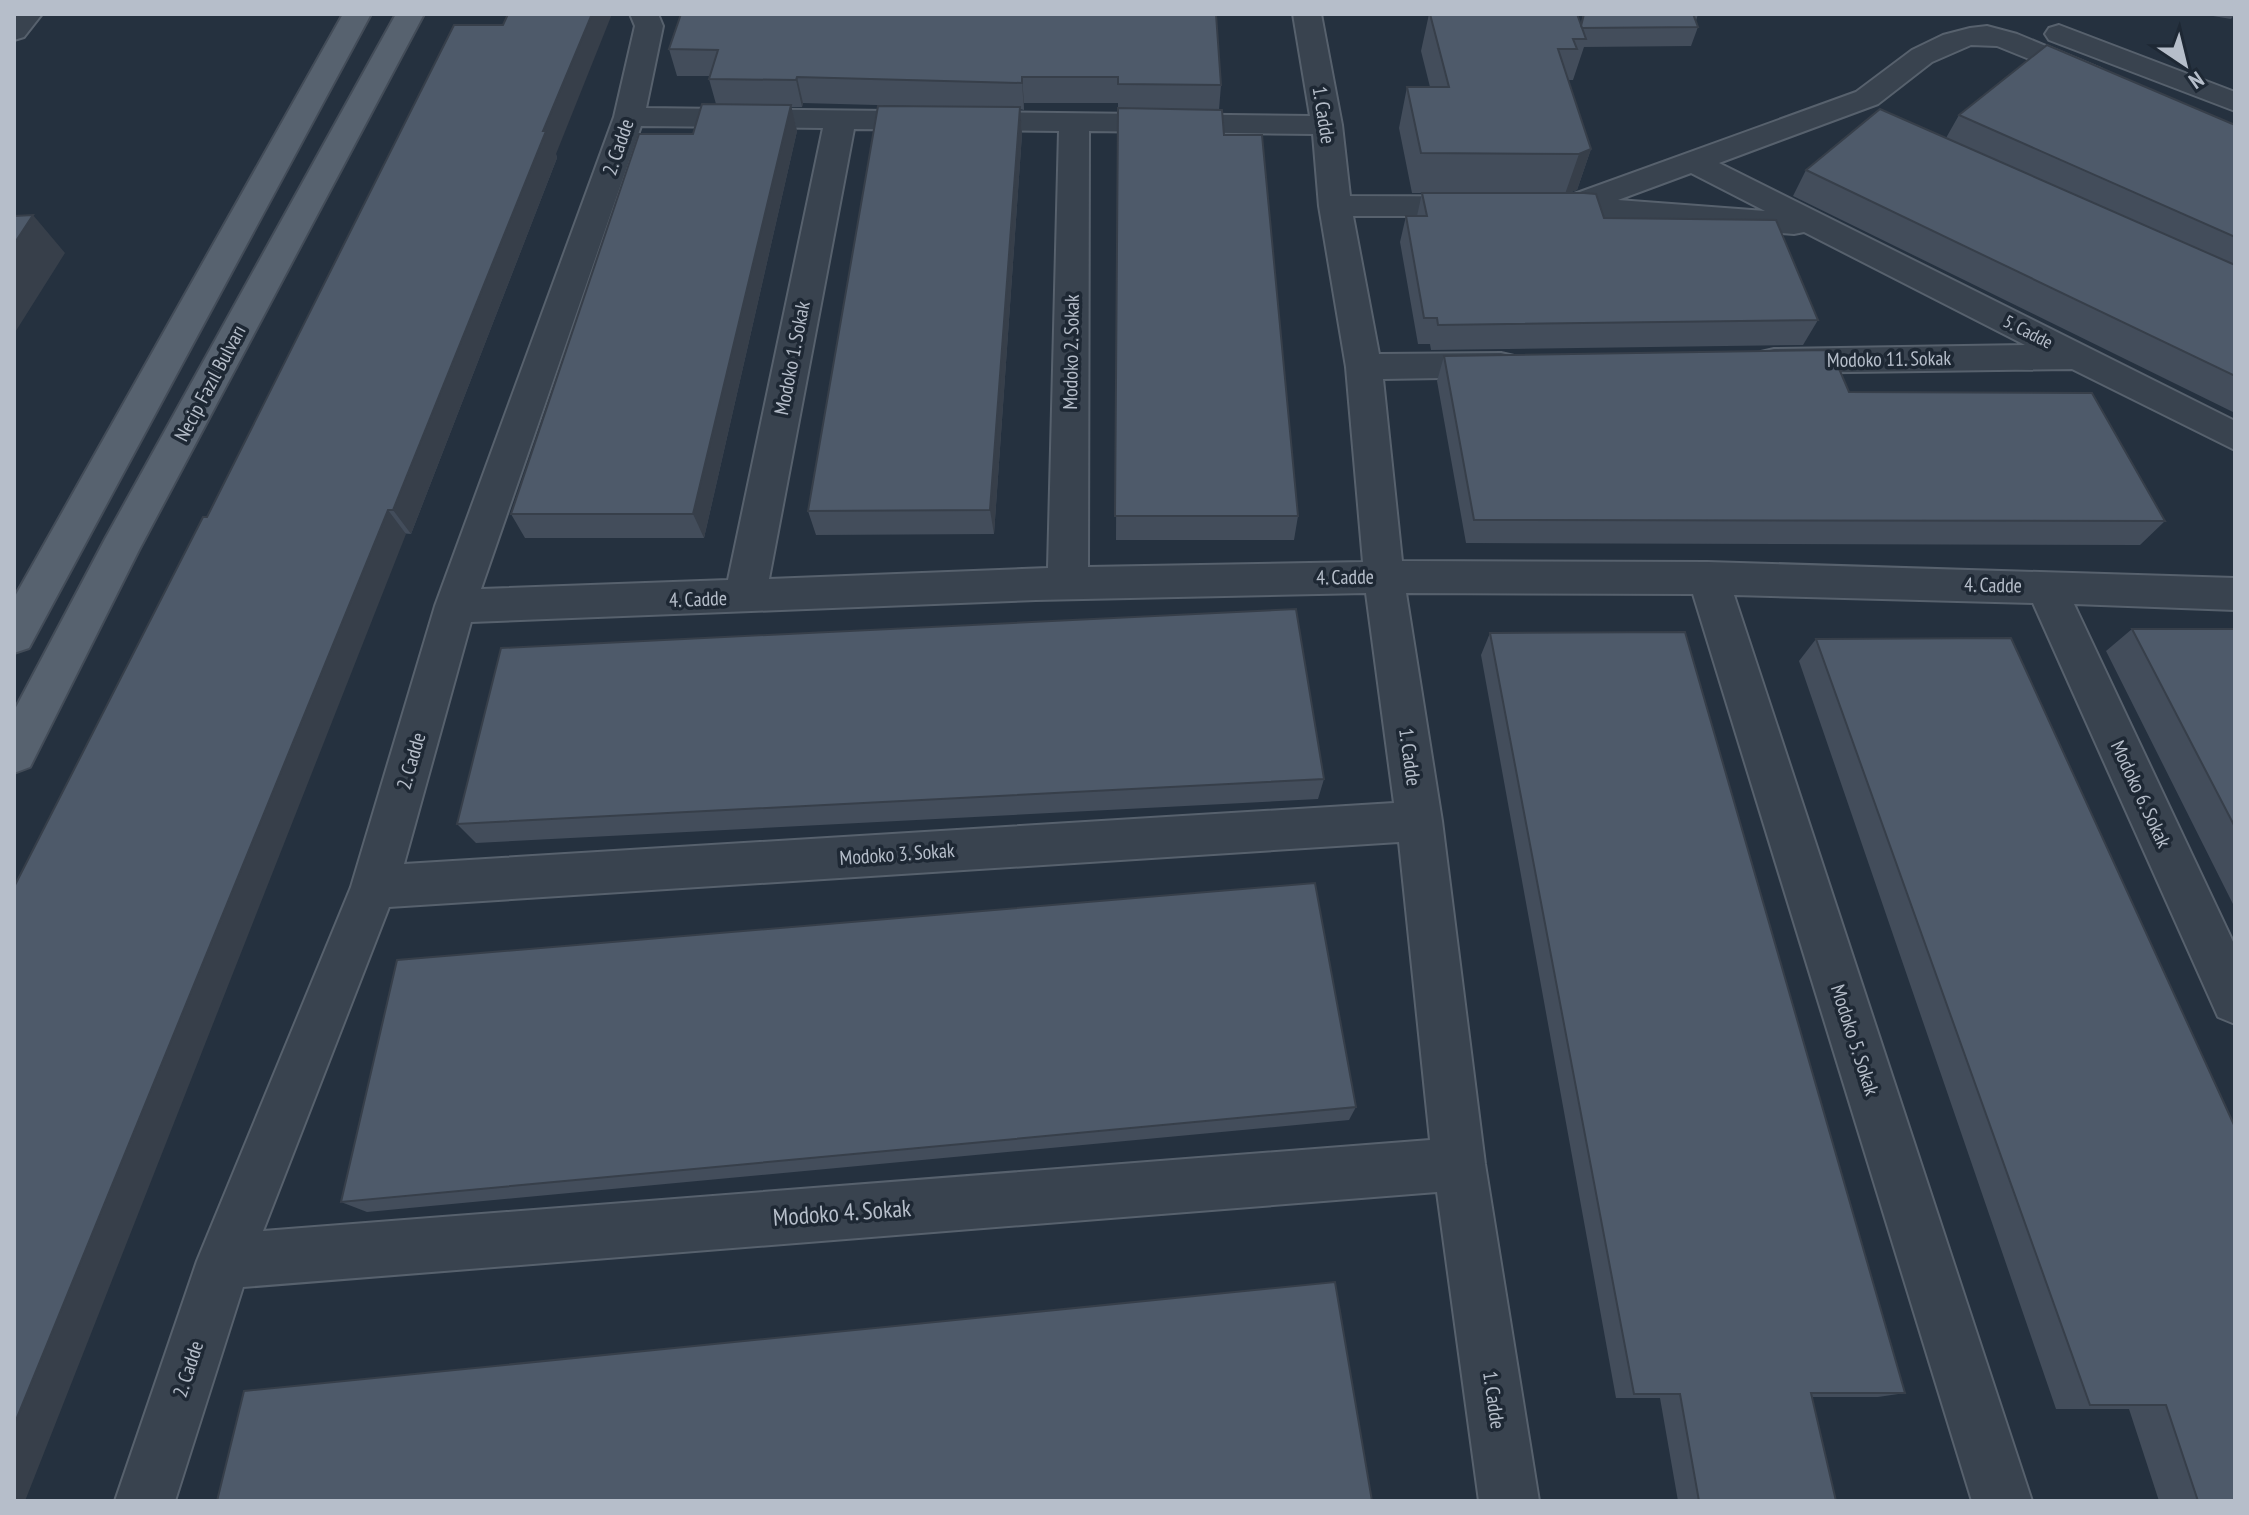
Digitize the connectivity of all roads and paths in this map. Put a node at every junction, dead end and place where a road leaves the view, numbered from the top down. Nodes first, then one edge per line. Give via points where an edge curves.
1 (28, 14) edge
2 (357, 14) edge
3 (410, 14) edge
4 (644, 14) edge
5 (1307, 14) edge
6 (2000, 14) edge
7 (2094, 14) edge
8 (14, 31) edge
9 (2094, 46) junction
10 (2235, 102) edge
11 (1839, 109) junction
12 (629, 117) junction
13 (840, 120) junction
14 (1074, 122) junction
15 (1327, 125) junction
16 (1882, 128) edge
17 (2235, 131) edge
18 (1695, 163) junction
19 (1335, 206) junction
20 (1569, 207) junction
21 (1821, 226) junction
22 (2078, 357) junction
23 (1745, 361) edge
24 (1538, 364) edge
25 (1364, 367) junction
26 (2235, 437) edge
27 (1384, 577) junction
28 (1708, 578) junction
29 (1068, 582) junction
30 (2046, 587) junction
31 (2235, 594) edge
32 (745, 597) junction
33 (455, 606) junction
34 (14, 636) edge
35 (14, 754) edge
36 (1419, 821) junction
37 (374, 887) junction
38 (2235, 1000) edge
39 (1459, 1164) junction
40 (224, 1261) junction
41 (145, 1501) edge
42 (1509, 1501) edge
43 (2002, 1501) edge

1 - 8 street
2 - 34 main road
3 - 35 main road, Necip Fazıl Bulvarı
4 - 12 street, 2. Cadde via 649,26
5 - 15 street, 1. Cadde
6 - 9 street
7 - 9 street
9 - 10 street
11 - 16 street
11 - 17 street via 1867,98 1948,43 1988,34
11 - 18 street
12 - 13 street
12 - 33 street, 2. Cadde
13 - 14 street
13 - 32 street, Modoko 1. Sokak
14 - 15 street
14 - 29 street, Modoko 2. Sokak
15 - 19 street, 1. Cadde
18 - 20 street
18 - 21 street, 5. Cadde
19 - 20 street, 5. Cadde
19 - 25 street, 1. Cadde
20 - 21 street, 5. Cadde
21 - 22 street, 5. Cadde
22 - 23 street, Modoko 11. Sokak
22 - 26 street, 5. Cadde
24 - 25 street
25 - 27 street, 1. Cadde
27 - 28 street, 4. Cadde
27 - 29 street, 4. Cadde
27 - 36 street, 1. Cadde
28 - 30 street, 4. Cadde
28 - 43 street, Modoko 5. Sokak
29 - 32 street, 4. Cadde
30 - 31 street, 4. Cadde
30 - 38 street, Modoko 6. Sokak
32 - 33 street, 4. Cadde
33 - 37 street, 2. Cadde
36 - 37 street, Modoko 3. Sokak
36 - 39 street, 1. Cadde
37 - 40 street, 2. Cadde
39 - 40 street, Modoko 4. Sokak
39 - 42 street, 1. Cadde
40 - 41 street, 2. Cadde

